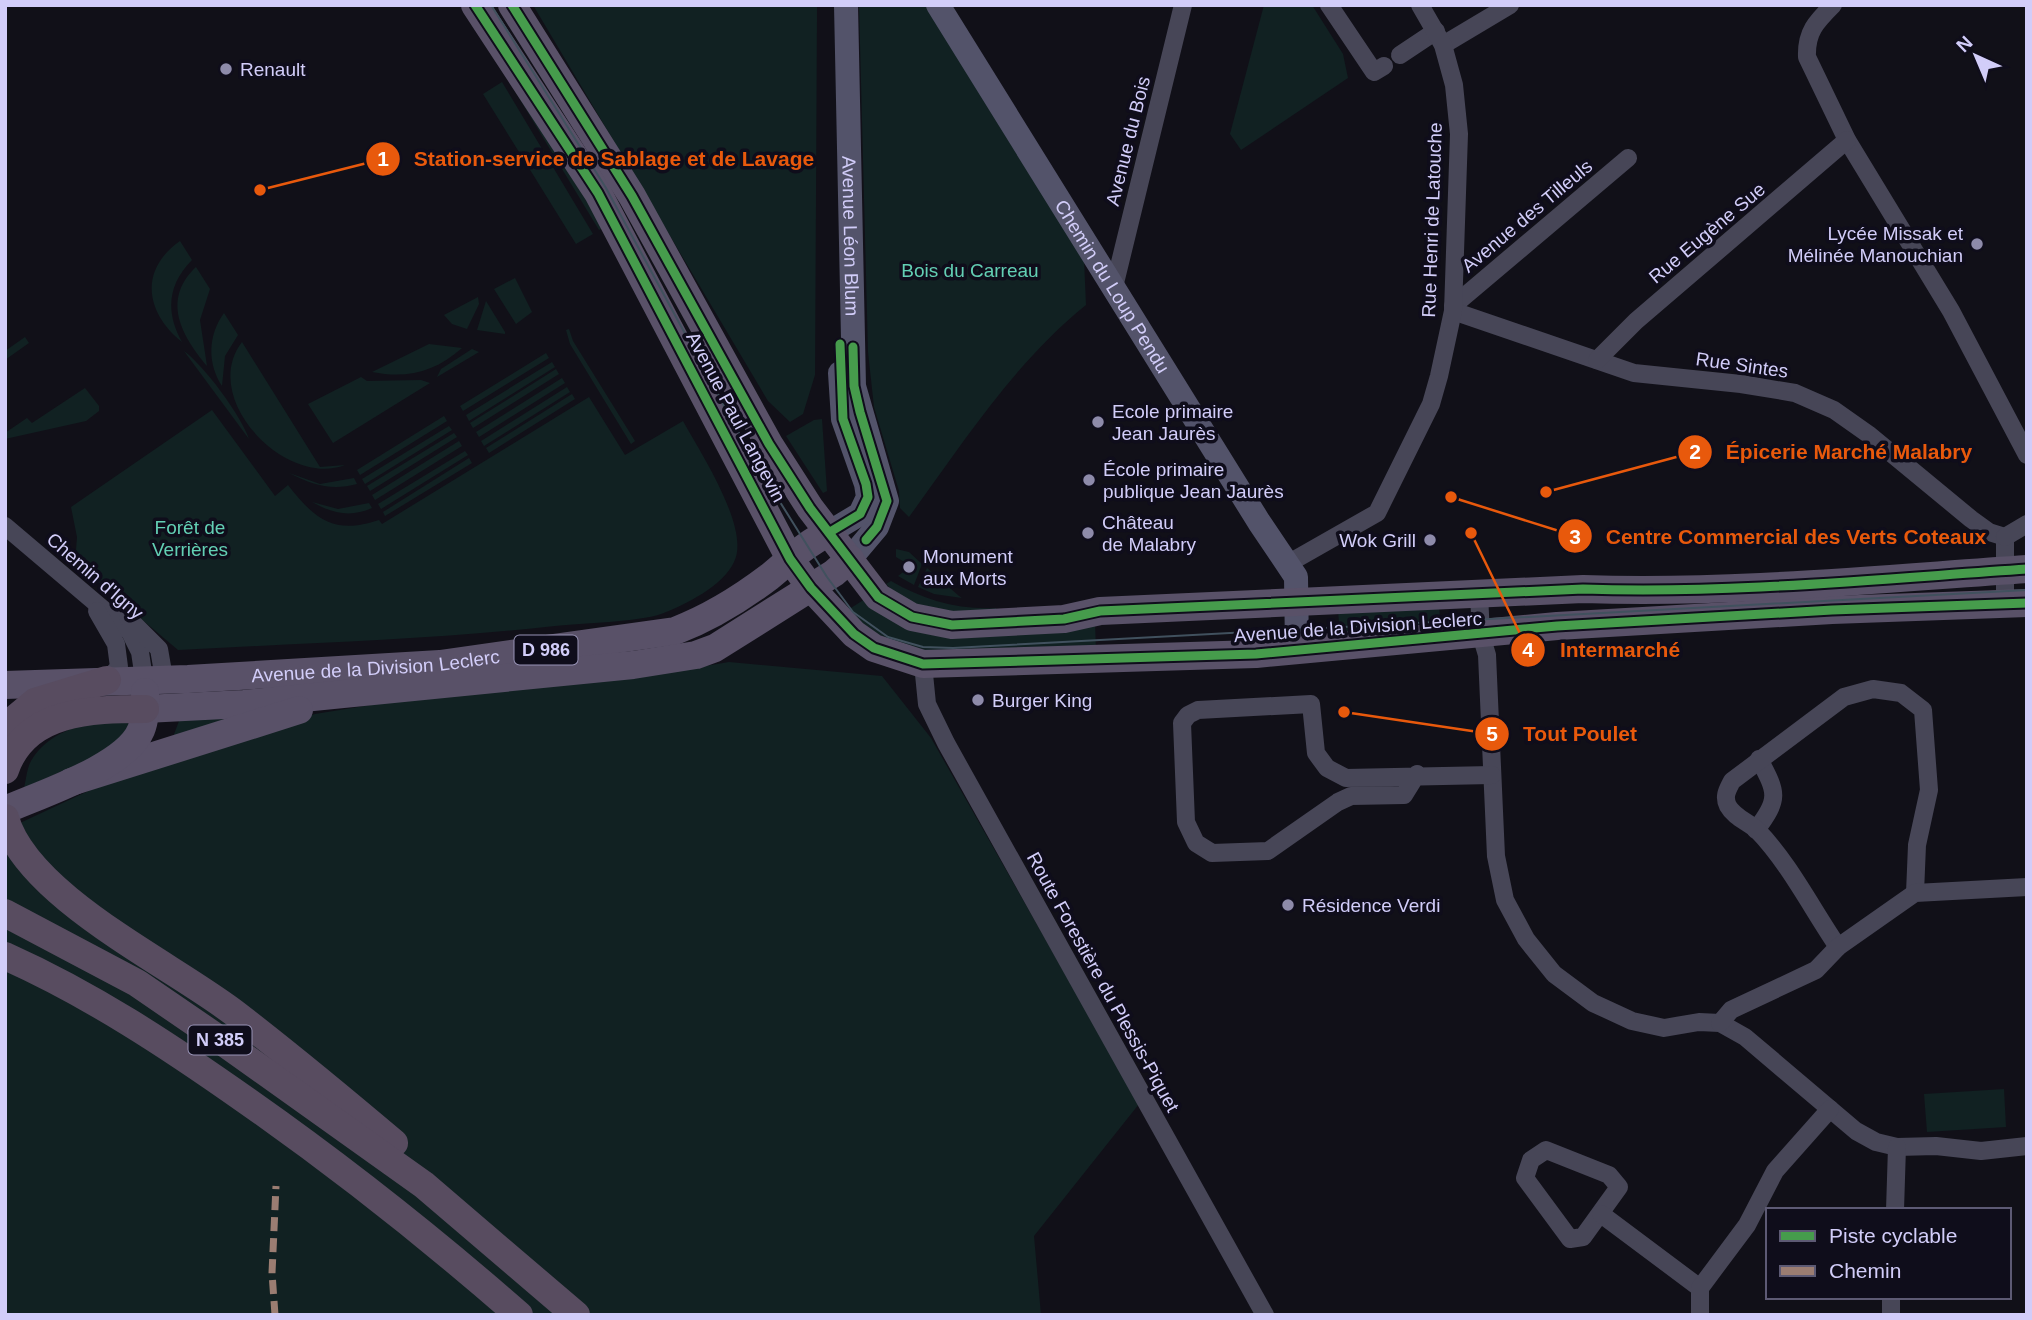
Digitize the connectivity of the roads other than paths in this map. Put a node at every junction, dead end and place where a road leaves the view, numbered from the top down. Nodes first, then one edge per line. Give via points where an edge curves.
1 (475, 5) edge
2 (512, 5) edge
3 (833, 5) edge
4 (846, 5) edge
5 (938, 5) edge
6 (1183, 5) edge
7 (1329, 5) edge
8 (1420, 5) edge
9 (1510, 5) edge
10 (1833, 5) edge
11 (1440, 38) junction
12 (1400, 55) dead end
13 (1384, 66) dead end
14 (1847, 140) junction
15 (1629, 158) dead end
16 (1114, 287) junction
17 (1453, 309) junction
18 (1597, 360) junction
19 (2027, 456) edge
20 (2027, 524) edge
21 (5, 526) edge
22 (2005, 537) junction
23 (849, 538) junction
24 (790, 559) junction
25 (1289, 563) junction
26 (53, 566) junction
27 (2015, 569) edge
28 (74, 584) junction
29 (811, 588) junction
30 (871, 589) joint
31 (1479, 594) junction
32 (1294, 603) junction
33 (2016, 603) edge
34 (1481, 635) junction
35 (1297, 649) junction
36 (923, 664) junction
37 (154, 679) junction
38 (107, 680) junction
39 (5, 685) edge
40 (385, 690) junction
41 (156, 709) junction
42 (5, 727) edge
43 (1759, 759) junction
44 (5, 770) edge
45 (116, 770) junction
46 (1418, 775) junction
47 (1492, 775) junction
48 (71, 782) junction
49 (5, 810) edge
50 (5, 818) edge
51 (1756, 830) junction
52 (2027, 887) edge
53 (1915, 893) junction
54 (5, 913) edge
55 (1838, 947) junction
56 (5, 956) edge
57 (5, 975) edge
58 (1720, 1023) junction
59 (205, 1072) junction
60 (1830, 1109) junction
61 (2027, 1146) edge
62 (1897, 1147) junction
63 (424, 1185) junction
64 (1895, 1208) edge
65 (1601, 1214) junction
66 (1700, 1288) junction
67 (519, 1315) edge
68 (576, 1315) edge
69 (1265, 1315) edge
70 (1700, 1315) edge

1 - 24 main road, Avenue Paul Langevin via 598,192
2 - 23 main road, Avenue Paul Langevin via 632,196 745,403 810,508
3 - 23 main road, Avenue Léon Blum via 840,402 868,497
4 - 23 main road, Avenue Léon Blum via 854,386 887,501 877,527
5 - 16 main road, Chemin du Loup Pendu
6 - 16 street, Avenue du Bois
7 - 13 street via 1374,72
8 - 11 street, Rue Henri de Latouche
9 - 11 street
10 - 14 street via 1812,27 1807,57
11 - 12 street
11 - 17 street, Rue Henri de Latouche via 1454,85 1459,134
14 - 18 street, Rue Eugène Sue via 1636,321
14 - 19 street via 1951,311
15 - 17 street, Avenue des Tilleuls
16 - 25 main road, Chemin du Loup Pendu
17 - 18 street, Rue Sintes
17 - 25 street, Rue Henri de Latouche via 1431,404 1377,513
18 - 22 street, Rue Sintes via 1634,373 1795,393 1824,405 1868,434 1989,532
20 - 22 street
21 - 26 street, Chemin d'Igny
22 - 27 street
23 - 24 main road, Avenue de la Division Leclerc via 812,541
23 - 29 main road
23 - 30 main road, Avenue Paul Langevin
24 - 29 main road, Avenue Paul Langevin
24 - 37 main road, Avenue de la Division Leclerc / D 986 via 708,617 675,631 440,664
25 - 32 main road, Chemin du Loup Pendu via 1296,577
26 - 28 street, Chemin d'Igny
26 - 37 street via 99,595 152,639 161,653
27 - 31 main road, Avenue de la Division Leclerc via 1647,591
27 - 33 street
28 - 37 street, Chemin d'Igny via 134,639
28 - 38 street via 98,612 119,653 119,667
29 - 36 main road, Avenue de la Division Leclerc via 874,648
29 - 40 main road, Avenue de la Division Leclerc / D 986 via 715,648 672,659
30 - 32 main road, Avenue de la Division Leclerc via 912,617 952,625 1100,611
31 - 32 main road, Avenue de la Division Leclerc
31 - 34 street
32 - 35 main road, Chemin du Loup Pendu
33 - 34 main road, Avenue de la Division Leclerc via 1557,626
34 - 35 main road, Avenue de la Division Leclerc
34 - 47 street
35 - 36 main road, Avenue de la Division Leclerc
36 - 69 street, Route Forestière du Plessis-Piquet via 928,704 946,743
37 - 38 main road, Avenue de la Division Leclerc / D 986
37 - 41 main road
38 - 39 main road, D 986
38 - 42 highway via 35,702
40 - 41 main road, Avenue de la Division Leclerc
40 - 45 main road via 303,709
41 - 44 highway via 81,712 51,720 26,736
41 - 45 main road via 167,729 161,742
41 - 48 main road via 129,747
43 - 51 street via 1775,798
43 - 51 street via 1732,781 1725,794 1733,813
43 - 53 street via 1844,697 1873,689 1901,693 1923,710 1929,790 1917,845
45 - 48 main road
46 - 46 street via 1346,778 1327,768 1316,753 1311,704 1198,710 1182,723 1186,822 1196,843 1212,853 1268,851 1351,796 1404,795
46 - 47 street
47 - 58 street via 1496,856 1505,900 1526,939 1555,974 1593,1003 1632,1021 1664,1028
48 - 49 main road
50 - 63 highway via 12,838 46,880 235,1013 410,1157
51 - 55 street
52 - 53 street
53 - 55 street
54 - 63 highway, N 385 via 137,983
55 - 58 street via 1816,970 1731,1010
56 - 59 highway, N 385 via 125,1017
57 - 59 highway via 121,1032 180,1067
58 - 60 street via 1745,1037
59 - 67 highway, N 385 via 306,1143
60 - 62 street via 1856,1131
60 - 66 street via 1775,1171 1747,1225
61 - 62 street via 1982,1151
62 - 64 street
63 - 68 highway, N 385
65 - 65 street via 1583,1237 1570,1239 1525,1178 1531,1160 1546,1150 1609,1175 1619,1186
65 - 66 street
66 - 70 street

